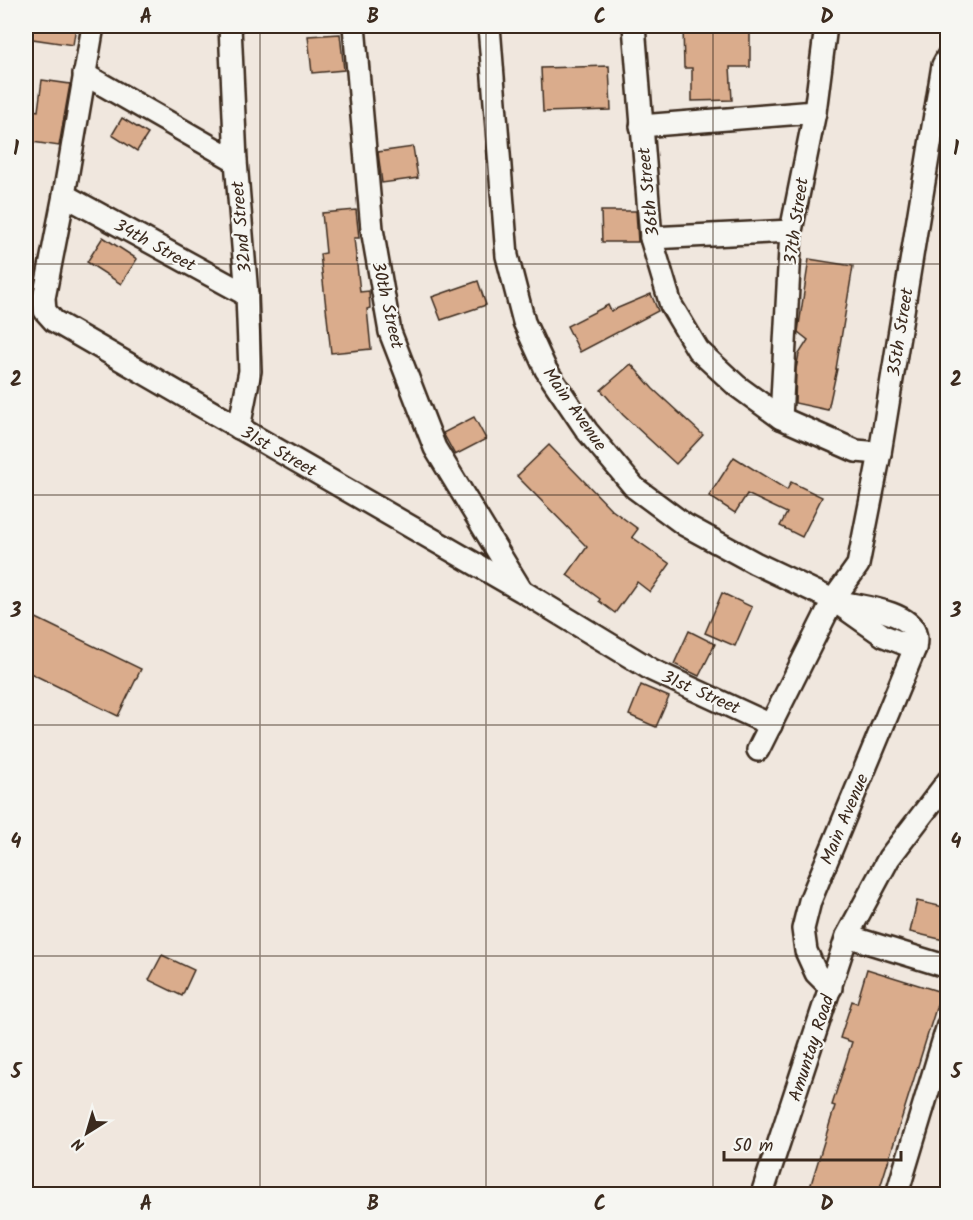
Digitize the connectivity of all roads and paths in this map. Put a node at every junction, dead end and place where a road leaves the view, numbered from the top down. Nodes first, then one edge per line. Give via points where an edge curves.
1 (93, 26) edge
2 (230, 26) edge
3 (354, 26) edge
4 (489, 26) edge
5 (634, 26) edge
6 (826, 26) edge
7 (948, 56) edge
8 (84, 74) junction
9 (814, 112) junction
10 (641, 126) junction
11 (236, 161) junction
12 (64, 195) junction
13 (791, 231) junction
14 (651, 238) junction
15 (246, 295) junction
16 (781, 418) junction
17 (239, 428) junction
18 (880, 453) junction
19 (522, 591) junction
20 (833, 600) junction
21 (771, 724) junction
22 (758, 750) dead end
23 (947, 783) edge
24 (847, 936) junction
25 (948, 967) edge
26 (831, 988) junction
27 (948, 1025) edge
28 (762, 1194) edge
29 (897, 1194) edge

1 - 8 street, 31st Street
2 - 11 street, 32nd Street
3 - 19 street, 30th Street via 372,229 390,332 435,448
4 - 20 street, Main Avenue via 507,256 524,322 546,370 587,431 635,488 685,525
5 - 10 street, 36th Street
6 - 9 street, 37th Street
7 - 18 street, 35th Street via 943,65
8 - 11 street
8 - 12 street, 31st Street
9 - 10 street
9 - 13 street, 37th Street
10 - 14 street, 36th Street
11 - 15 street, 32nd Street
12 - 15 street, 34th Street
12 - 17 street, 31st Street via 44,298 45,311 54,321
13 - 14 street
13 - 16 street, 37th Street
14 - 16 street, 36th Street via 671,305 698,350 737,386
15 - 17 street, 32nd Street via 250,371
16 - 18 street, 36th Street via 856,452
17 - 19 street, 31st Street
18 - 20 street, 35th Street via 858,565
19 - 21 street, 31st Street via 652,670
20 - 21 street
20 - 26 street, Main Avenue via 884,636 915,648 802,928 806,951 816,973
21 - 22 street
23 - 24 street, Amuntay Road via 890,858
24 - 25 street
24 - 26 street, Amuntay Road
26 - 28 street, Amuntay Road
27 - 29 street

